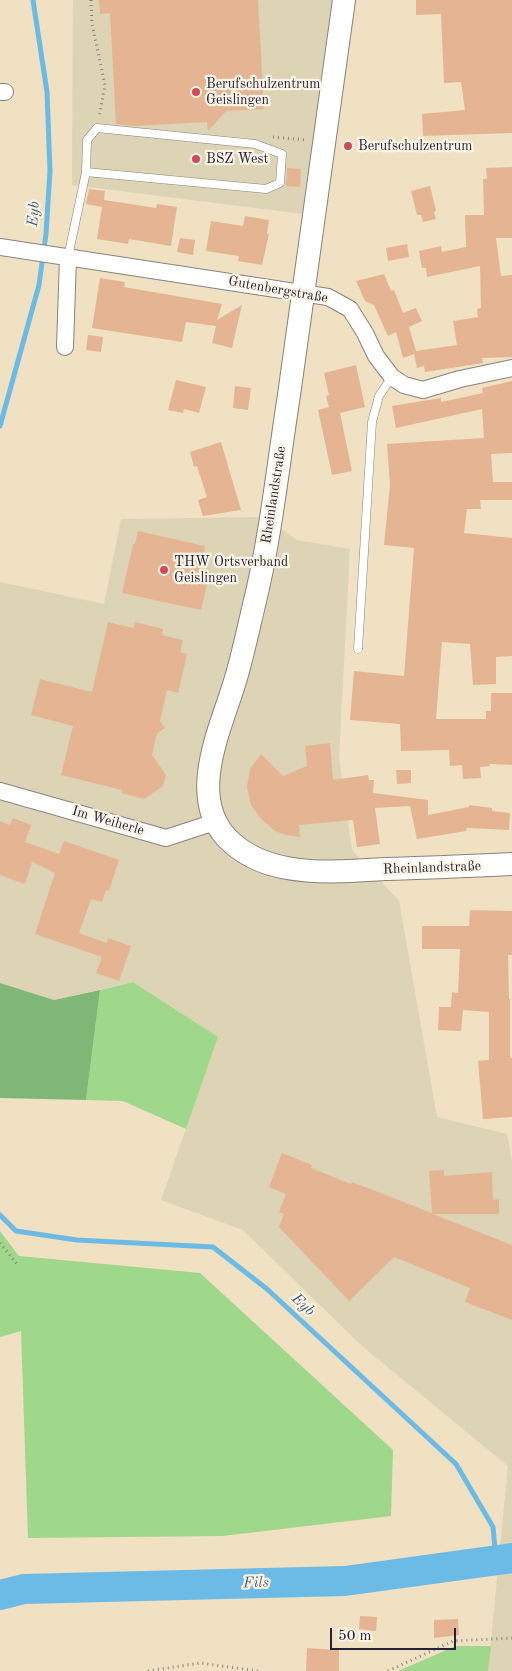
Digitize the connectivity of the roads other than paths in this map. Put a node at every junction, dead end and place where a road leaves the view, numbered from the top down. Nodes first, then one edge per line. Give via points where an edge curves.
1 (344, 0) edge
2 (86, 172) junction
3 (6, 248) edge
4 (63, 256) junction
5 (304, 293) junction
6 (65, 347) dead end
7 (512, 368) edge
8 (392, 377) junction
9 (358, 649) dead end
10 (0, 791) edge
11 (216, 822) junction
12 (512, 864) edge

1 - 5 main road, Rheinlandstraße
2 - 2 lane via 266,189 280,183 282,154 255,144 98,128 86,140
2 - 4 lane
3 - 4 street, Gutenbergstraße
4 - 5 street, Gutenbergstraße
4 - 6 street
5 - 8 street, Gutenbergstraße via 328,297 350,309 376,356
5 - 11 main road, Rheinlandstraße via 260,584 237,677 210,762 208,796
7 - 8 street, Gutenbergstraße via 422,390 404,385
8 - 9 lane via 379,396 372,422
10 - 11 street, Im Weiherle via 166,838
11 - 12 main road, Rheinlandstraße via 225,836 242,851 264,862 287,868 356,871

